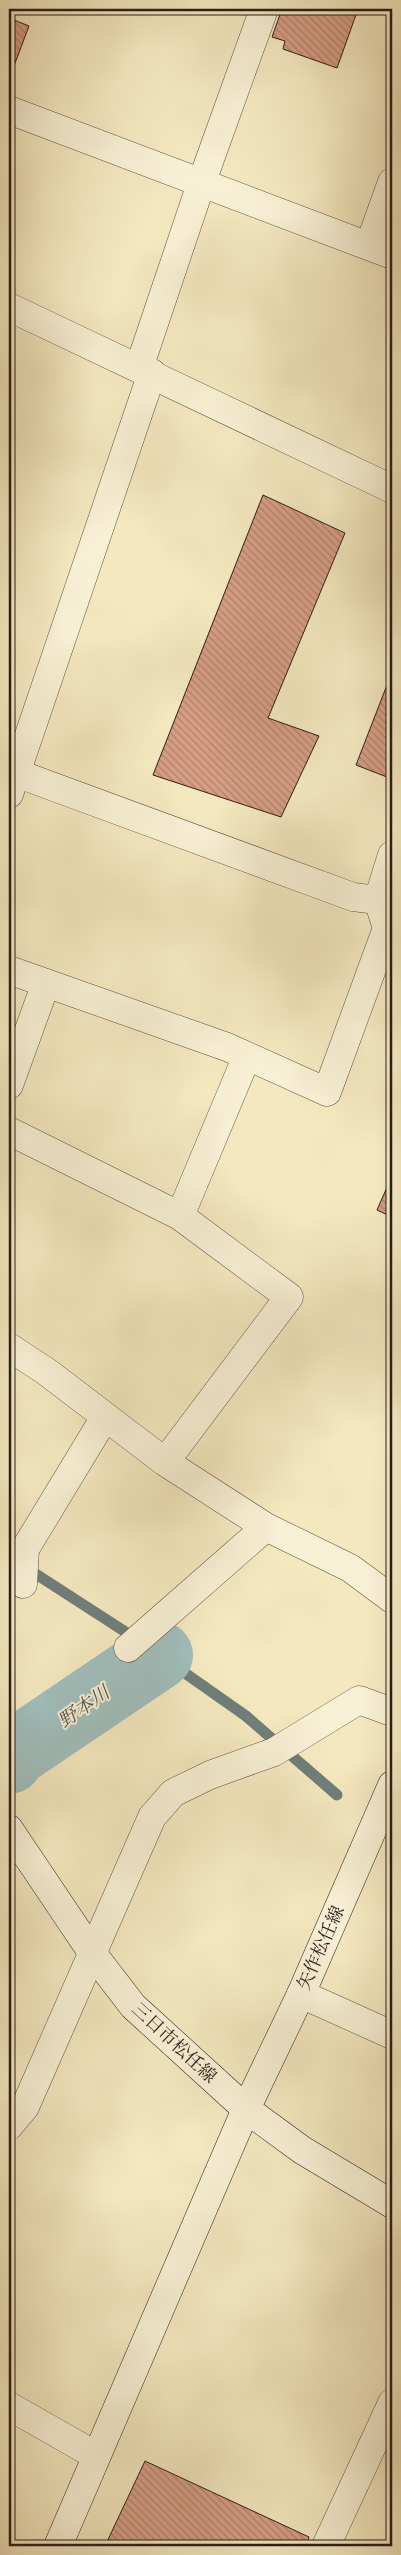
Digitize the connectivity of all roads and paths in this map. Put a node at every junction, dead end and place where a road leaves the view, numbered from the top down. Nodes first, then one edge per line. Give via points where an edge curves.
1 (264, 9) edge
2 (9, 110) edge
3 (392, 182) edge
4 (201, 184) junction
5 (380, 250) edge
6 (9, 307) edge
7 (146, 371) junction
8 (392, 489) edge
9 (12, 783) edge
10 (392, 855) edge
11 (378, 900) junction
12 (9, 970) edge
13 (46, 983) junction
14 (247, 1056) junction
15 (9, 1085) edge
16 (9, 1131) edge
17 (180, 1216) junction
18 (9, 1347) edge
19 (105, 1417) junction
20 (165, 1462) junction
21 (266, 1527) junction
22 (23, 1584) dead end
23 (392, 1599) edge
24 (137, 1640) dead end
25 (392, 1712) edge
26 (392, 1785) edge
27 (9, 1829) edge
28 (93, 1954) junction
29 (301, 1994) junction
30 (392, 2035) edge
31 (246, 2109) junction
32 (9, 2126) edge
33 (392, 2204) edge
34 (392, 2403) edge
35 (9, 2406) edge
36 (95, 2455) junction
37 (58, 2546) edge
38 (326, 2546) edge

1 - 4 street
2 - 4 street
3 - 5 street
4 - 5 street
4 - 7 street
6 - 7 street
7 - 8 street
7 - 9 street
9 - 11 street via 353,897
10 - 11 street
11 - 14 street via 387,928 327,1092
12 - 13 street
13 - 14 street
13 - 15 street
14 - 17 street
16 - 17 street
17 - 20 street via 289,1297
18 - 19 street
19 - 20 street
19 - 22 street via 25,1548
20 - 21 street
21 - 23 street via 350,1568
21 - 24 street
25 - 28 street via 359,1700 284,1746 173,1793 152,1817
26 - 29 street, 矢作松任線
27 - 28 street, 三日市松任線
28 - 31 street, 三日市松任線 via 133,2006
28 - 32 street via 25,2107
29 - 30 street
29 - 31 street, 矢作松任線
31 - 33 street, 三日市松任線 via 302,2150
31 - 36 street, 矢作松任線
34 - 38 street
35 - 36 street
36 - 37 street, 矢作松任線

